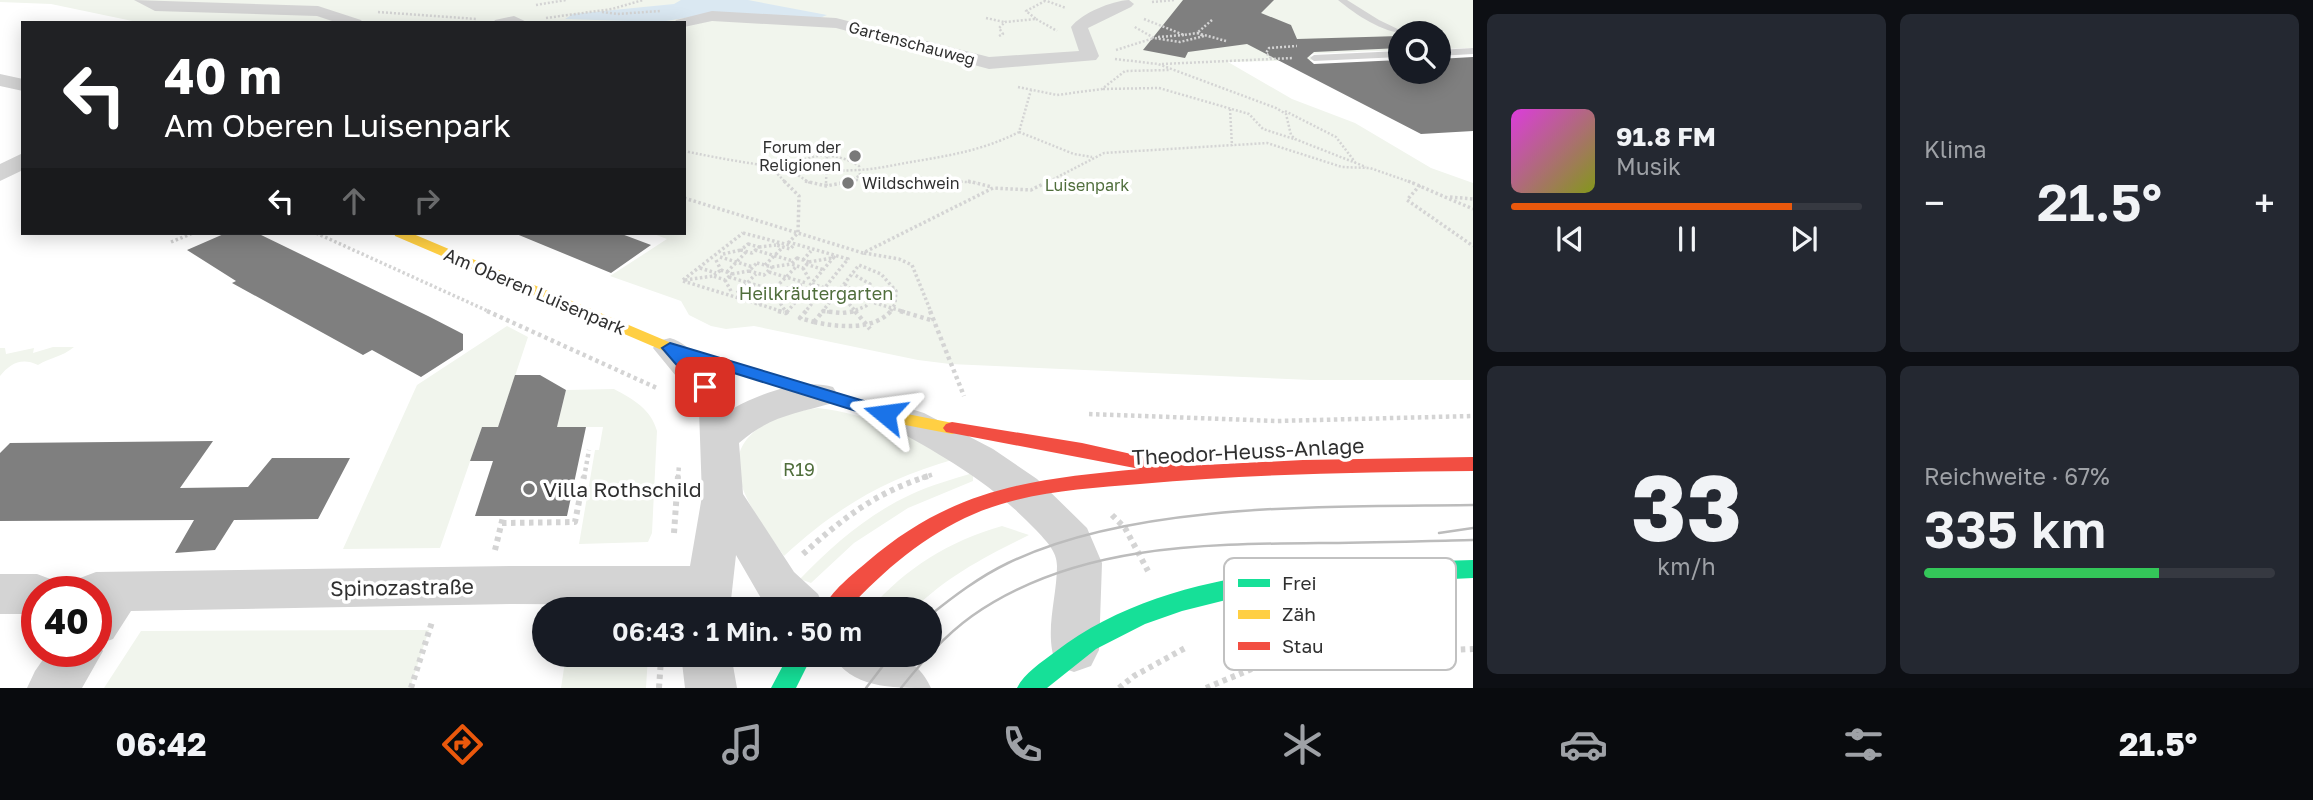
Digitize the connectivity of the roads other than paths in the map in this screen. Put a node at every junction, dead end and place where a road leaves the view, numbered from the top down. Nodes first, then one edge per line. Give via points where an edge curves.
1 (142, 0) edge
2 (1342, 0) edge
3 (1127, 7) edge
4 (350, 21) edge
5 (686, 22) edge
6 (1388, 27) edge
7 (1451, 51) edge
8 (1473, 51) edge
9 (1388, 55) edge
10 (1314, 58) road end
11 (0, 80) edge
12 (21, 85) edge
13 (21, 161) edge
14 (0, 174) edge
15 (405, 235) edge
16 (670, 348) junction
17 (820, 395) junction
18 (906, 420) junction
19 (720, 438) junction
20 (1473, 464) edge
21 (1179, 471) junction
22 (1023, 490) junction
23 (723, 496) junction
24 (1224, 590) edge
25 (21, 593) edge
26 (694, 593) edge
27 (0, 594) edge
28 (789, 597) edge
29 (844, 597) edge
30 (112, 603) edge
31 (1074, 650) junction
32 (67, 667) edge
33 (708, 667) edge
34 (795, 667) edge
35 (875, 667) edge
36 (52, 688) edge
37 (711, 688) edge
38 (783, 688) edge
39 (905, 688) edge
40 (1029, 688) edge

1 - 4 street via 155,6 328,13
2 - 6 lane
3 - 5 street, Gartenschauweg via 1079,27 1089,53 989,63 836,23 712,16
7 - 8 lane
9 - 10 lane
11 - 12 street
13 - 14 street
15 - 16 main road, Am Oberen Luisenpark
16 - 17 main road, Am Oberen Luisenpark
16 - 19 street, Am Oberen Luisenpark via 710,394
17 - 18 main road, Am Oberen Luisenpark
17 - 19 street via 778,402 744,416
18 - 21 main road, Am Oberen Luisenpark
18 - 22 street, Am Oberen Luisenpark via 979,458
19 - 23 street, Am Oberen Luisenpark
20 - 21 main road, Theodor-Heuss-Anlage
21 - 22 main road, Theodor-Heuss-Anlage
22 - 29 main road, Theodor-Heuss-Anlage via 988,499 910,537
22 - 31 street, Am Oberen Luisenpark via 1072,540 1080,563
23 - 26 street, Am Oberen Luisenpark
23 - 28 street, Am Oberen Luisenpark
24 - 31 main road via 1166,604
25 - 27 street
26 - 30 street, Spinozastraße via 443,586
31 - 40 main road
32 - 36 street
33 - 37 street
34 - 38 main road
35 - 39 street

